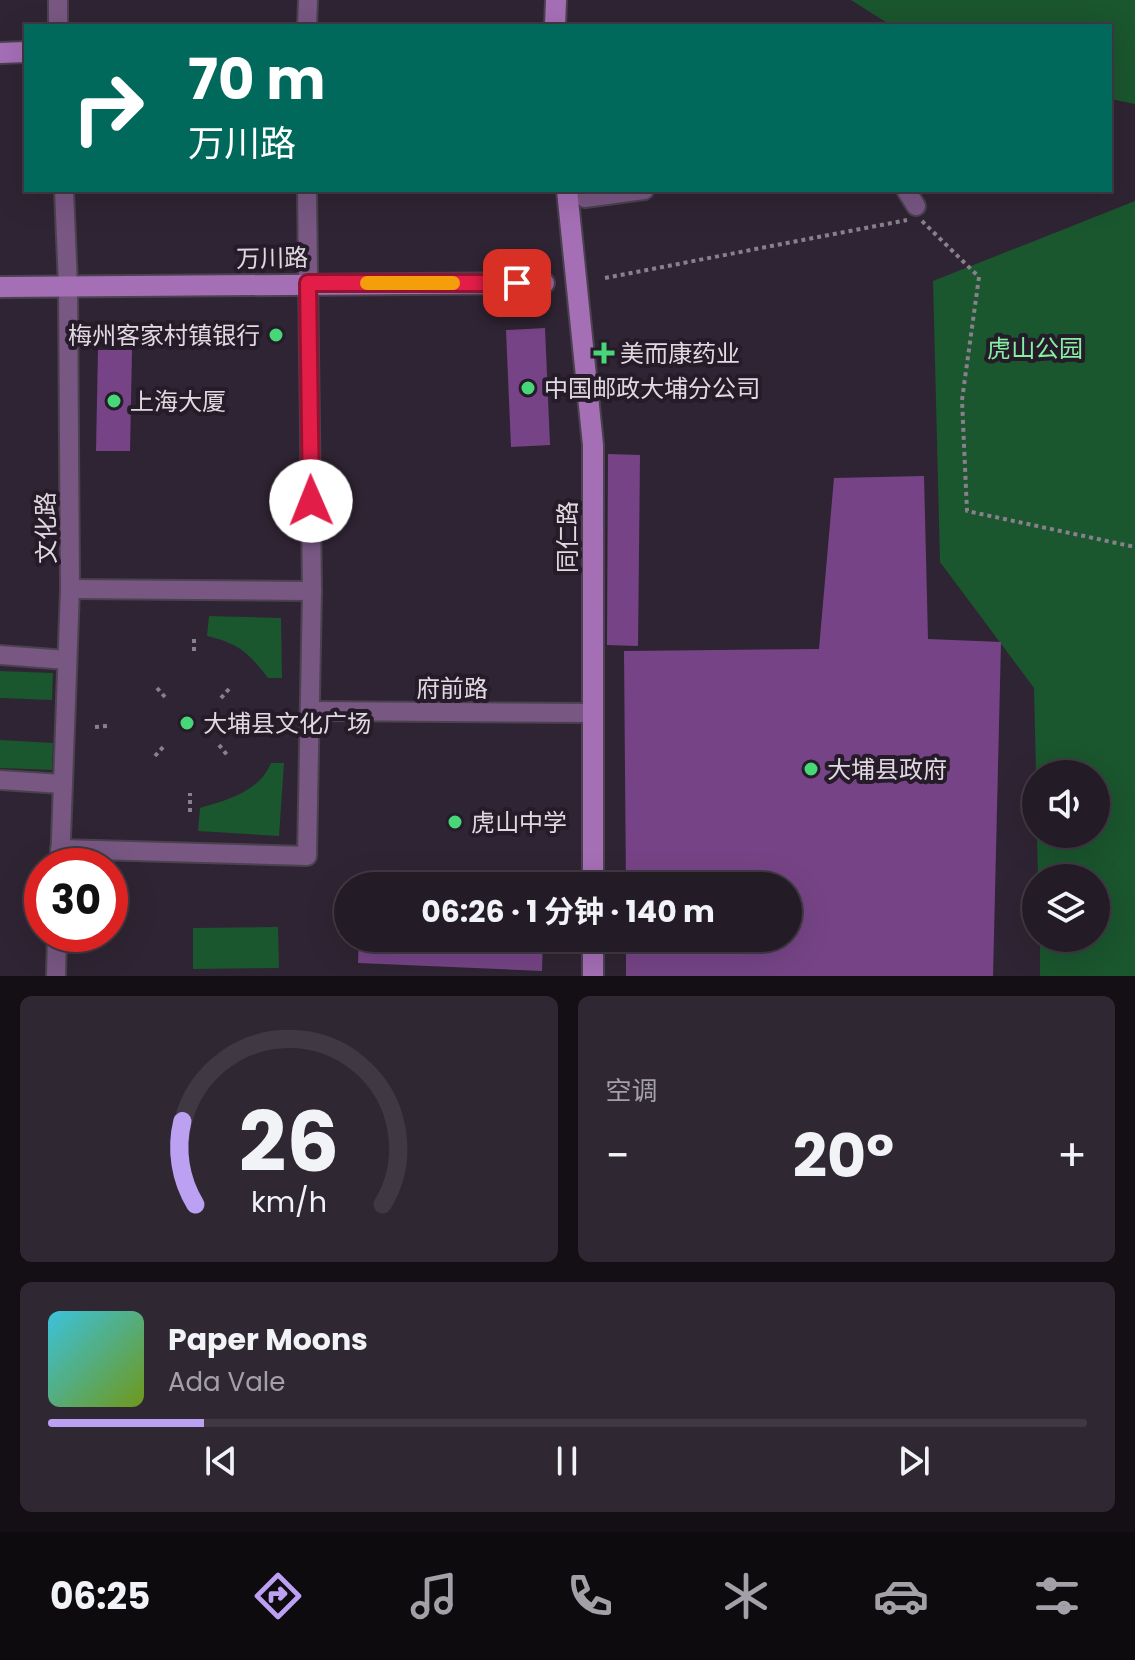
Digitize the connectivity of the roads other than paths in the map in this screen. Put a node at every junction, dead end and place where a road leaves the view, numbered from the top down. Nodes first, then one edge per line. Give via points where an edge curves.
1 (58, 0) edge
2 (308, 0) edge
3 (556, 0) edge
4 (58, 24) edge
5 (307, 24) edge
6 (555, 24) edge
7 (24, 52) edge
8 (0, 53) edge
9 (64, 192) edge
10 (307, 192) edge
11 (610, 192) edge
12 (576, 194) edge
13 (308, 283) junction
14 (544, 283) dead end
15 (68, 286) junction
16 (0, 287) edge
17 (70, 589) junction
18 (312, 591) junction
19 (0, 655) edge
20 (67, 660) junction
21 (311, 711) junction
22 (592, 713) junction
23 (0, 780) edge
24 (62, 784) junction
25 (60, 848) edge
26 (128, 857) edge
27 (593, 872) edge
28 (57, 952) edge
29 (593, 952) edge
30 (56, 976) edge
31 (593, 976) edge

1 - 4 street
2 - 5 street
3 - 6 main road
7 - 8 main road
9 - 15 street, 文化路
10 - 13 street
11 - 12 street
12 - 22 main road, 同仁路 via 593,445
13 - 14 main road, 万川路
13 - 15 main road, 万川路
13 - 18 street
15 - 16 main road, 万川路
15 - 17 street, 文化路
17 - 18 street
17 - 20 street, 文化路
18 - 21 street
19 - 20 street
20 - 24 street, 文化路
21 - 22 street, 府前路
21 - 26 street via 307,856
22 - 27 main road, 同仁路
23 - 24 street
24 - 25 street, 文化路
28 - 30 street
29 - 31 main road

